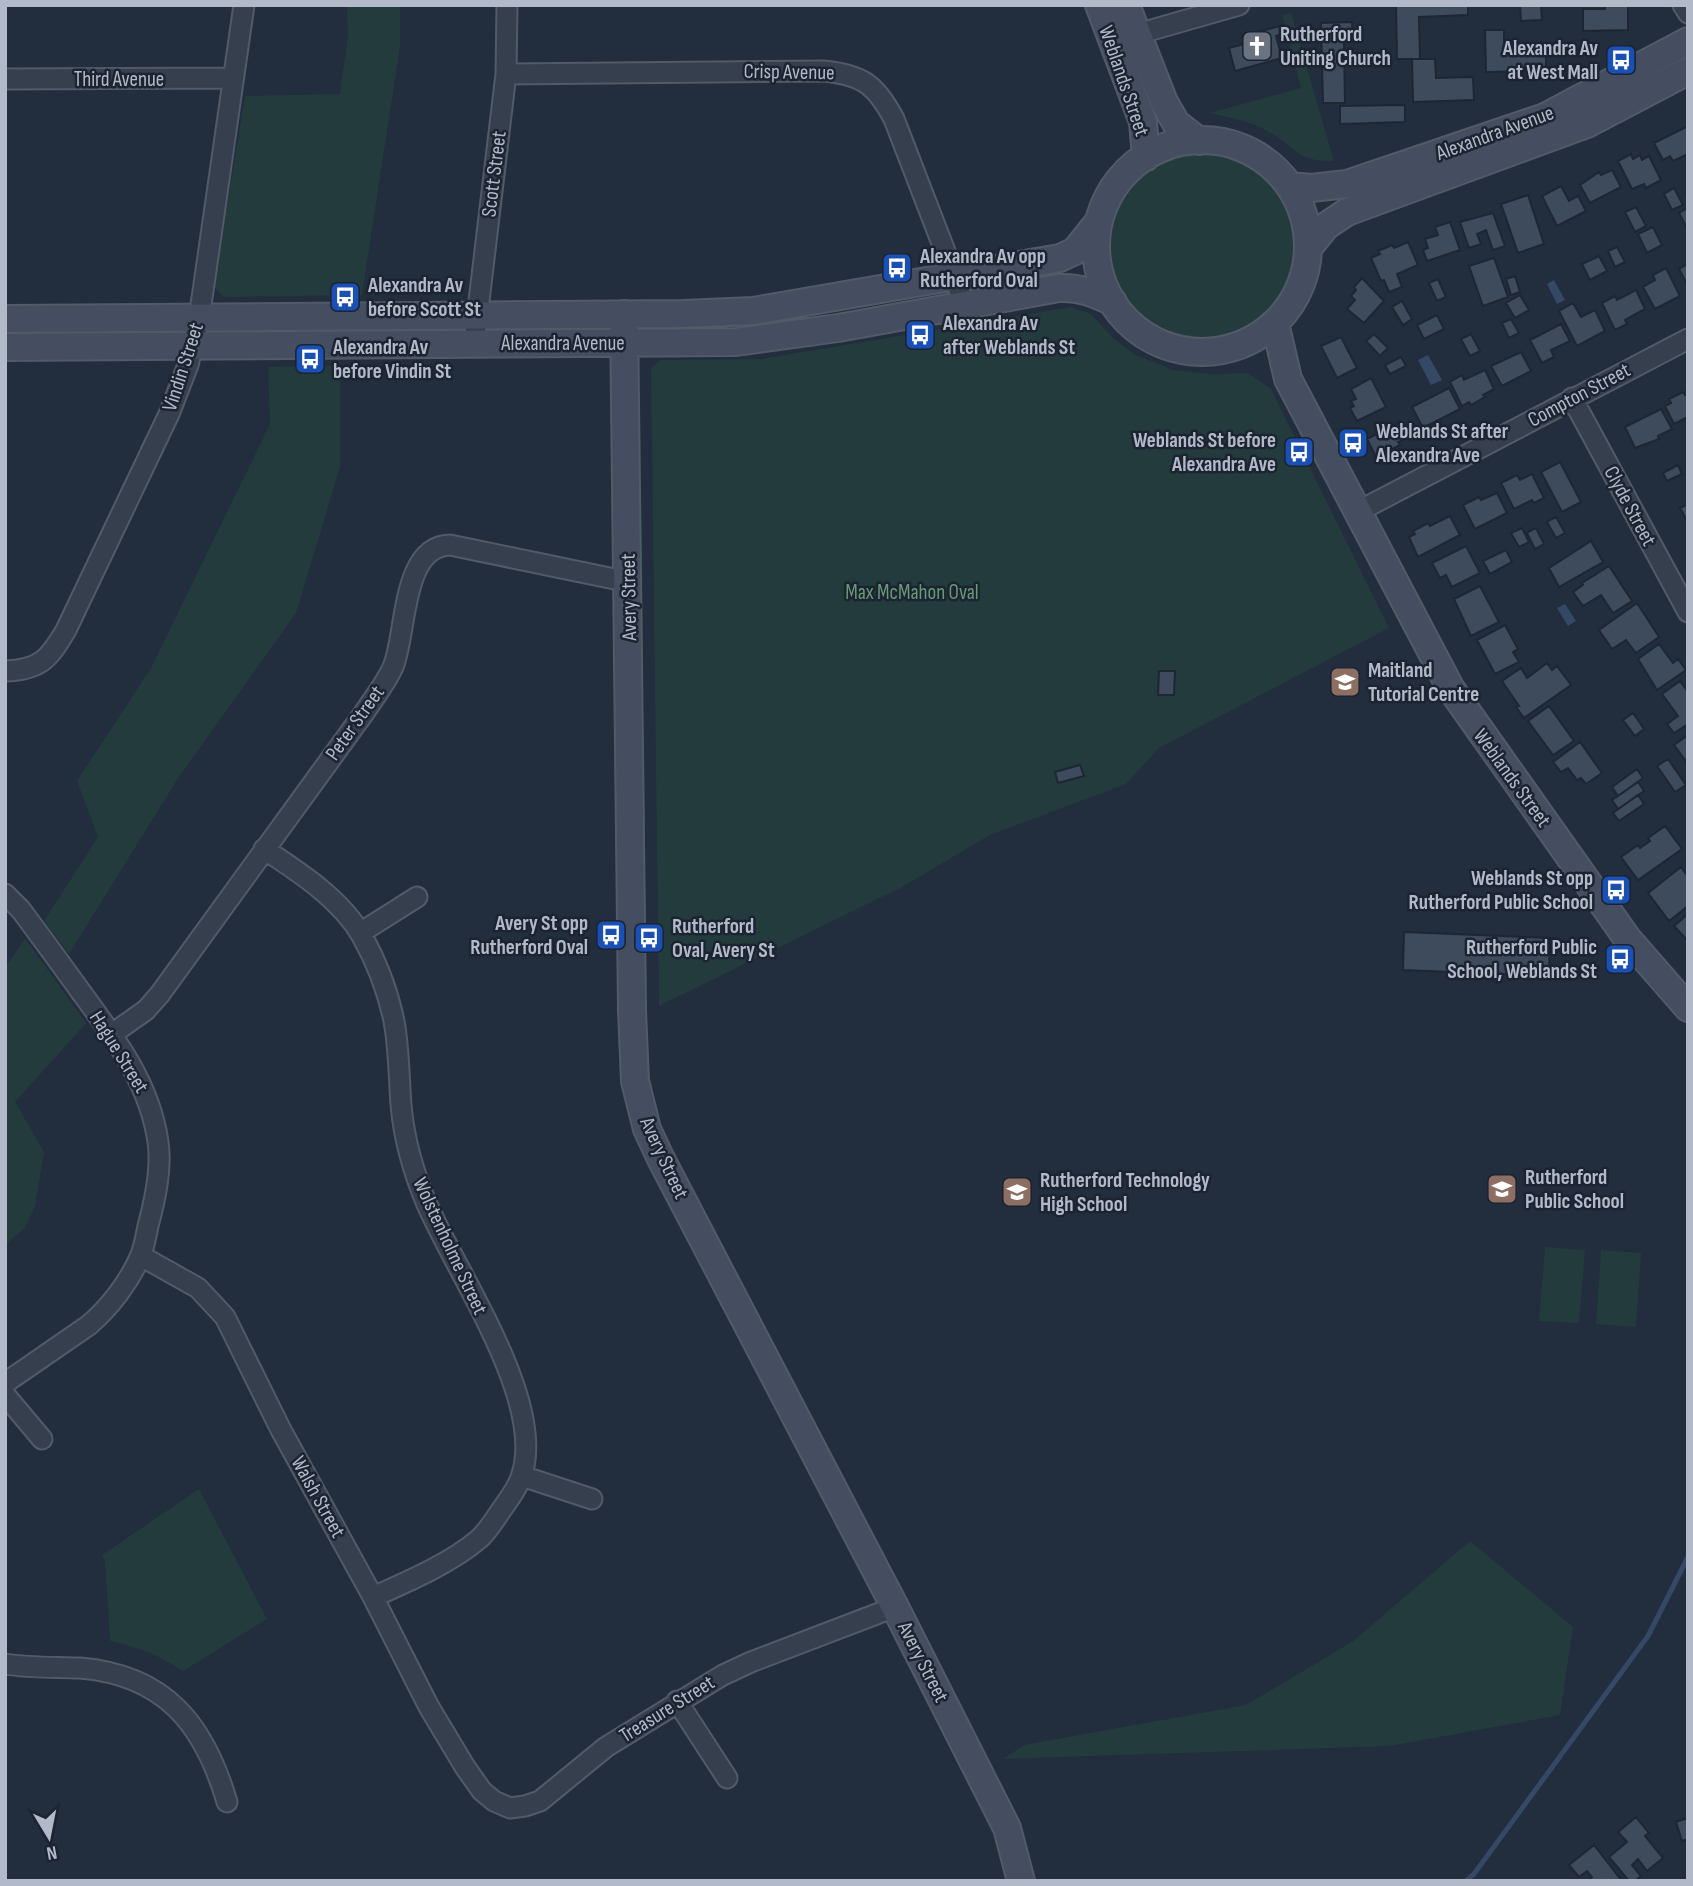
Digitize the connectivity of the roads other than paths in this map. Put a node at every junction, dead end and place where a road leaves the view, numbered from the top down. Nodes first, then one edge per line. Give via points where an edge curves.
1 (244, 5) edge
2 (507, 5) edge
3 (1098, 5) edge
4 (1126, 5) edge
5 (1239, 5) edge
6 (1684, 5) edge
7 (1688, 13) edge
8 (1125, 38) junction
9 (1688, 41) edge
10 (1688, 71) edge
11 (506, 74) junction
12 (233, 78) junction
13 (5, 79) edge
14 (1199, 141) junction
15 (1146, 157) junction
16 (1290, 186) junction
17 (1099, 221) junction
18 (1309, 247) junction
19 (955, 277) junction
20 (1113, 302) junction
21 (964, 305) junction
22 (477, 314) junction
23 (624, 314) junction
24 (199, 319) junction
25 (5, 320) edge
26 (1275, 323) junction
27 (1688, 338) edge
28 (474, 343) junction
29 (625, 344) junction
30 (1241, 345) junction
31 (194, 346) junction
32 (5, 348) edge
33 (1288, 379) junction
34 (1572, 398) junction
35 (1359, 511) junction
36 (629, 582) junction
37 (1687, 609) edge
38 (5, 671) edge
39 (264, 849) junction
40 (5, 894) edge
41 (417, 897) dead end
42 (360, 933) junction
43 (1688, 1007) edge
44 (112, 1034) junction
45 (141, 1256) junction
46 (5, 1383) edge
47 (5, 1395) edge
48 (42, 1439) dead end
49 (522, 1476) junction
50 (592, 1499) dead end
51 (373, 1597) junction
52 (895, 1606) junction
53 (5, 1664) edge
54 (677, 1701) junction
55 (465, 1767) joint
56 (727, 1778) dead end
57 (227, 1802) dead end
58 (1021, 1881) edge

1 - 12 street, Vindin Street
2 - 11 street, Scott Street
3 - 8 main road, Weblands Street
4 - 8 main road, Weblands Street
5 - 8 street
6 - 7 street
8 - 14 main road, Weblands Street via 1176,123
8 - 15 main road, Weblands Street
9 - 16 main road, Alexandra Avenue via 1545,117 1347,184
10 - 18 main road, Alexandra Avenue via 1587,124 1347,212 1326,226
11 - 19 street, Crisp Avenue via 847,73 873,88 894,119
11 - 22 street, Scott Street
12 - 13 street, Third Avenue
12 - 24 street, Vindin Street
14 - 15 main road via 1178,143
14 - 16 main road via 1220,142 1260,157
15 - 17 main road via 1125,174
16 - 18 main road via 1304,215
17 - 19 main road, Alexandra Avenue via 1074,251 1060,258
17 - 20 main road via 1097,259
18 - 26 main road via 1300,289
19 - 21 street, Crisp Avenue
19 - 23 main road, Alexandra Avenue via 753,311
20 - 21 main road, Alexandra Avenue via 1090,291 1059,288
20 - 30 main road via 1132,326 1165,346 1203,352
21 - 29 main road, Alexandra Avenue via 765,339
22 - 23 main road, Alexandra Avenue
22 - 24 main road, Alexandra Avenue
22 - 28 street, Scott Street
23 - 29 main road, Avery Street
24 - 25 main road, Alexandra Avenue
24 - 31 street, Vindin Street
26 - 30 main road
26 - 33 main road, Weblands Street
27 - 34 street, Compton Street
28 - 29 main road, Alexandra Avenue
28 - 31 main road, Alexandra Avenue
29 - 36 main road, Avery Street
30 - 33 main road, Weblands Street
31 - 32 main road, Alexandra Avenue
31 - 38 street, Vindin Street via 169,414 66,631 42,663
33 - 35 main road, Weblands Street
34 - 35 street, Compton Street
34 - 37 street, Clyde Street
35 - 43 main road, Weblands Street via 1424,640 1480,733 1627,938
36 - 39 street, Peter Street via 450,545 432,549 414,575 393,667
36 - 52 main road, Avery Street via 632,1010 635,1081 641,1108 661,1159
39 - 42 street, Wolstenholme Street via 317,887
39 - 44 street, Peter Street via 160,994
40 - 44 street, Hague Street
41 - 42 street
42 - 49 street, Wolstenholme Street via 394,1021 401,1109 415,1172 506,1364 523,1415
44 - 45 street, Hague Street via 148,1099 158,1144 154,1204
45 - 46 street, Hague Street via 100,1315
45 - 51 street, Walsh Street via 198,1288 225,1317
47 - 48 street
49 - 50 street
49 - 51 street, Wolstenholme Street via 482,1537
51 - 55 street, Walsh Street
52 - 54 street, Treasure Street via 751,1662
52 - 58 main road, Avery Street via 1007,1828
53 - 57 street via 115,1673 167,1697 204,1742
54 - 55 street, Treasure Street via 606,1747 540,1801 525,1807 510,1808 494,1801
54 - 56 street

